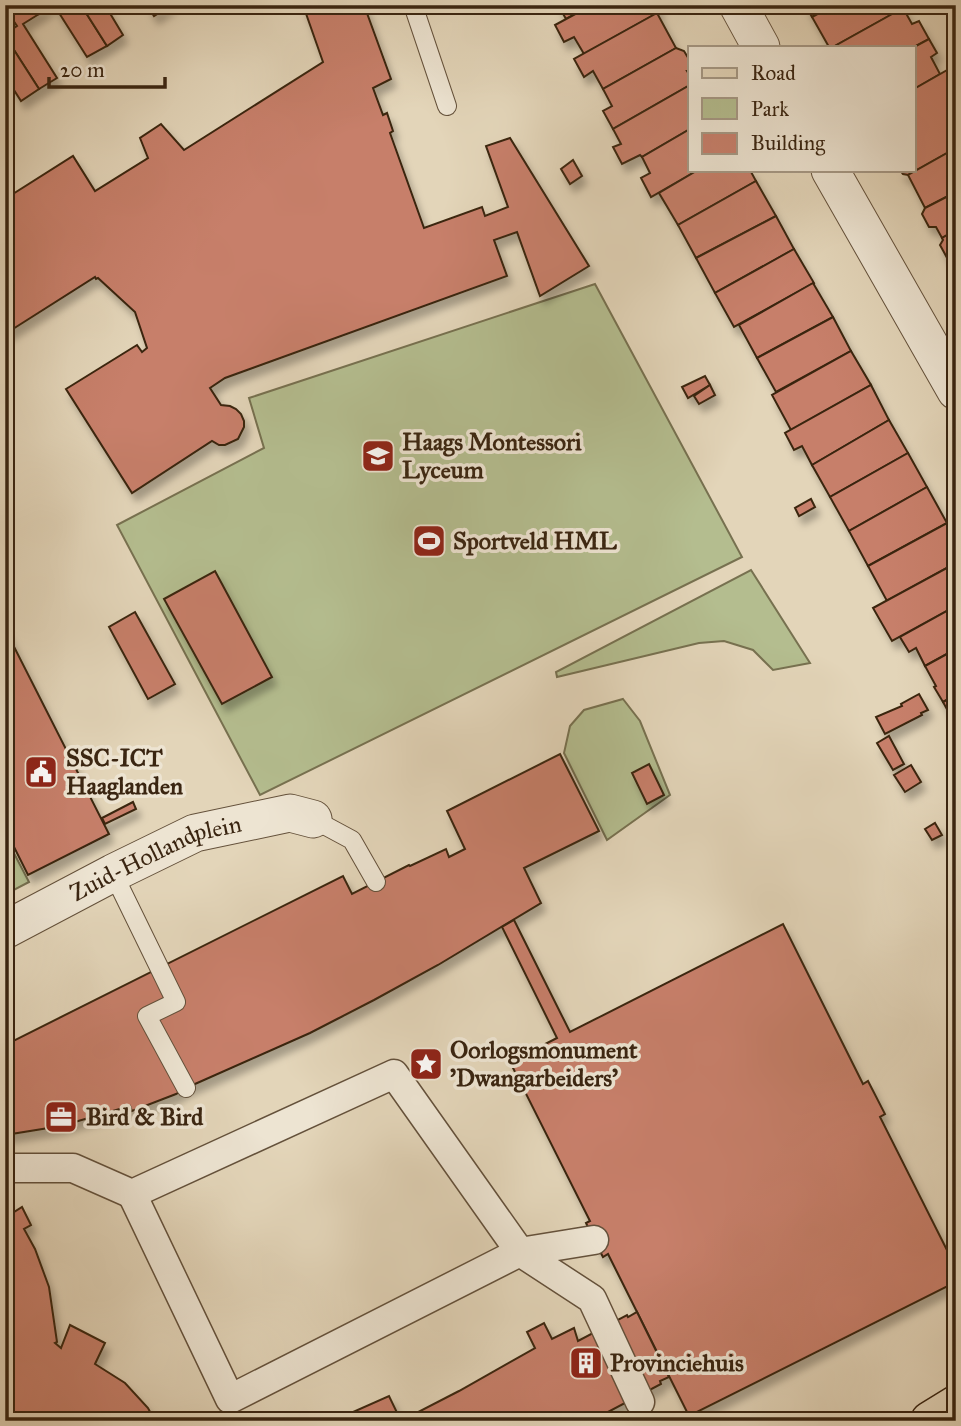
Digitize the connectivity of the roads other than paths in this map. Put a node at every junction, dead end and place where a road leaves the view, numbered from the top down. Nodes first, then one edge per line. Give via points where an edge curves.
1 (413, 5) edge
2 (738, 5) edge
3 (760, 46) edge
4 (447, 106) dead end
5 (831, 172) edge
6 (956, 391) edge
7 (313, 819) joint
8 (113, 873) junction
9 (376, 882) dead end
10 (5, 930) edge
11 (186, 1088) dead end
12 (5, 1168) edge
13 (132, 1194) junction
14 (594, 1240) dead end
15 (520, 1252) junction
16 (640, 1402) dead end
17 (956, 1405) edge
18 (930, 1421) edge

1 - 4 lane
2 - 3 street
5 - 6 street
7 - 8 street, Zuid-Hollandplein via 290,813 195,833
7 - 9 lane via 352,841
8 - 10 street, Zuid-Hollandplein
8 - 11 lane via 177,1002 147,1016
12 - 13 street via 73,1168
13 - 15 street via 394,1074
13 - 15 street via 230,1399
14 - 15 street
15 - 16 street via 592,1299
17 - 18 main road

